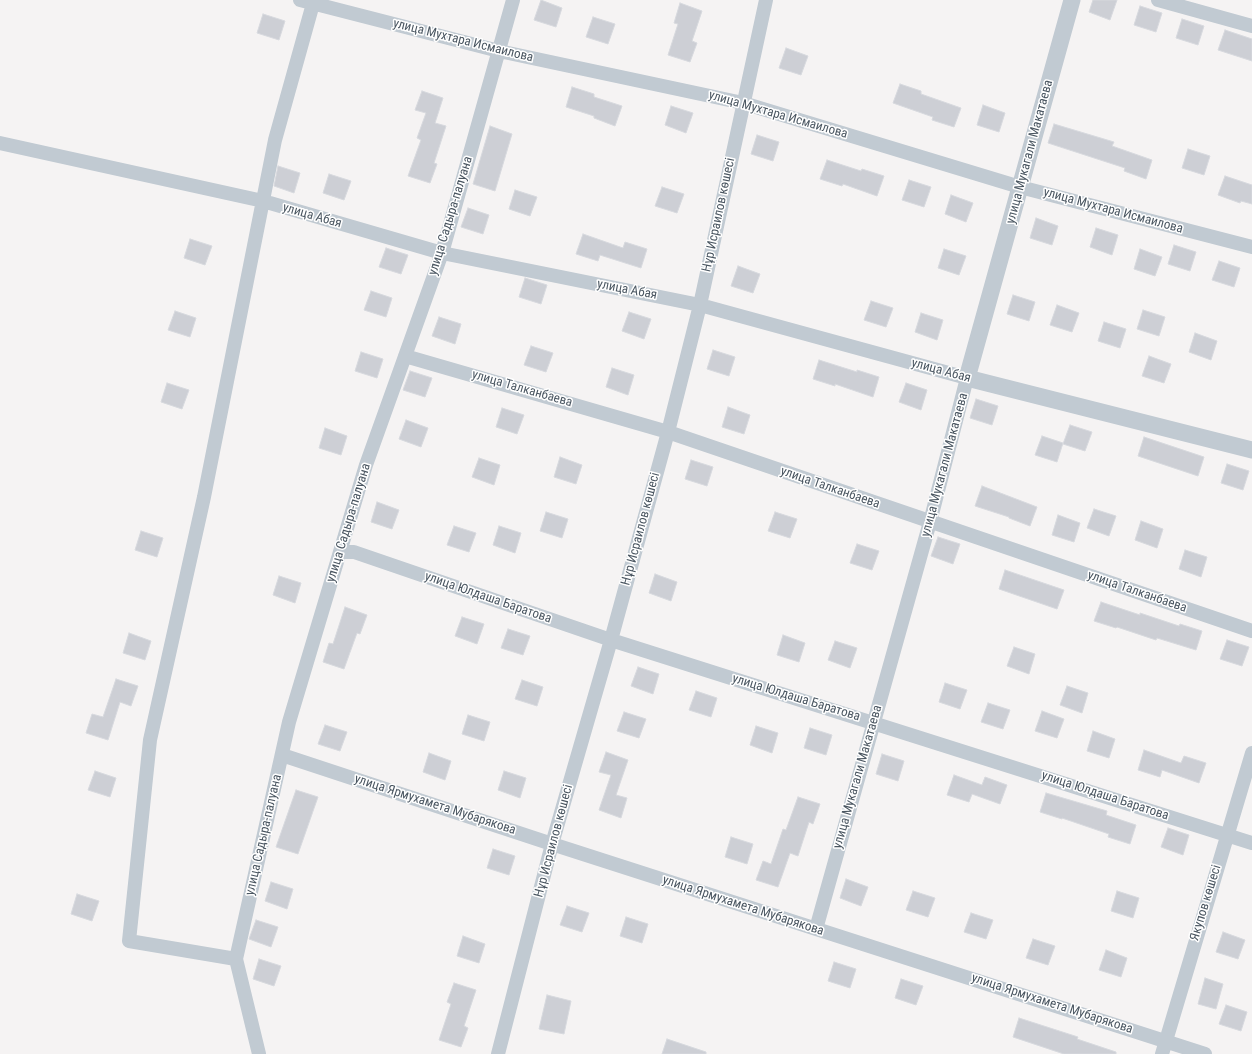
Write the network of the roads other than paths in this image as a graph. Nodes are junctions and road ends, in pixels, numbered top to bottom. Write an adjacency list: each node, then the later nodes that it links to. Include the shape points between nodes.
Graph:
1 (513, 0): 7 (street, улица Садыра-палуана)
2 (766, 0): 8 (street, Нұр Исраилов көшесі)
3 (1072, 0): 10 (street, улица Мукагали Макатаева)
4 (1158, 0): 6 (street)
5 (309, 1): 7 (street, улица Мухтара Исмаилова); 11 (street)
6 (1252, 26)
7 (499, 51): 8 (street, улица Мухтара Исмаилова); 13 (street, улица Садыра-палуана)
8 (743, 103): 10 (street, улица Мухтара Исмаилова); 14 (street, Нұр Исраилов көшесі)
9 (0, 142): 11 (street, улица Абая)
10 (1020, 187): 12 (street, улица Мухтара Исмаилова); 16 (street, улица Мукагали Макатаева)
11 (263, 201): 13 (street, улица Абая); 30 (street, via 204,497 150,740 129,941)
12 (1252, 247)
13 (442, 253): 14 (street, улица Абая); 15 (street, улица Садыра-палуана)
14 (700, 305): 16 (street, улица Абая); 17 (street, Нұр Исраилов көшесі)
15 (405, 356): 17 (street, улица Талканбаева); 20 (street, улица Садыра-палуана, via 366,465)
16 (968, 378): 18 (street, улица Абая); 19 (street, улица Мукагали Макатаева)
17 (668, 432): 19 (street, улица Талканбаева); 22 (street, Нұр Исраилов көшесі)
18 (1252, 450)
19 (930, 522): 21 (street, улица Талканбаева); 23 (street, улица Мукагали Макатаева)
20 (340, 552): 22 (street, улица Юлдаша Баратова, via 354,552); 25 (street, улица Садыра-палуана, via 289,722)
21 (1252, 631)
22 (611, 640): 23 (street, улица Юлдаша Баратова); 28 (street, Нұр Исраилов көшесі)
23 (874, 722): 26 (street, улица Юлдаша Баратова); 29 (street, улица Мукагали Макатаева)
24 (1252, 753): 26 (street, Якупов көшесі)
25 (282, 754): 28 (street, улица Ярмухамета Мубарякова); 30 (street, улица Садыра-палуана)
26 (1227, 835): 27 (street, улица Юлдаша Баратова); 31 (street, Якупов көшесі)
27 (1252, 843)
28 (552, 844): 29 (street, улица Ярмухамета Мубарякова); 33 (street, Нұр Исраилов көшесі)
29 (816, 929): 31 (street, улица Ярмухамета Мубарякова)
30 (236, 959): 32 (street, улица Садыра-палуана)
31 (1164, 1047): 34 (street, улица Ярмухамета Мубарякова)
32 (259, 1054)
33 (498, 1054)
34 (1206, 1054)

